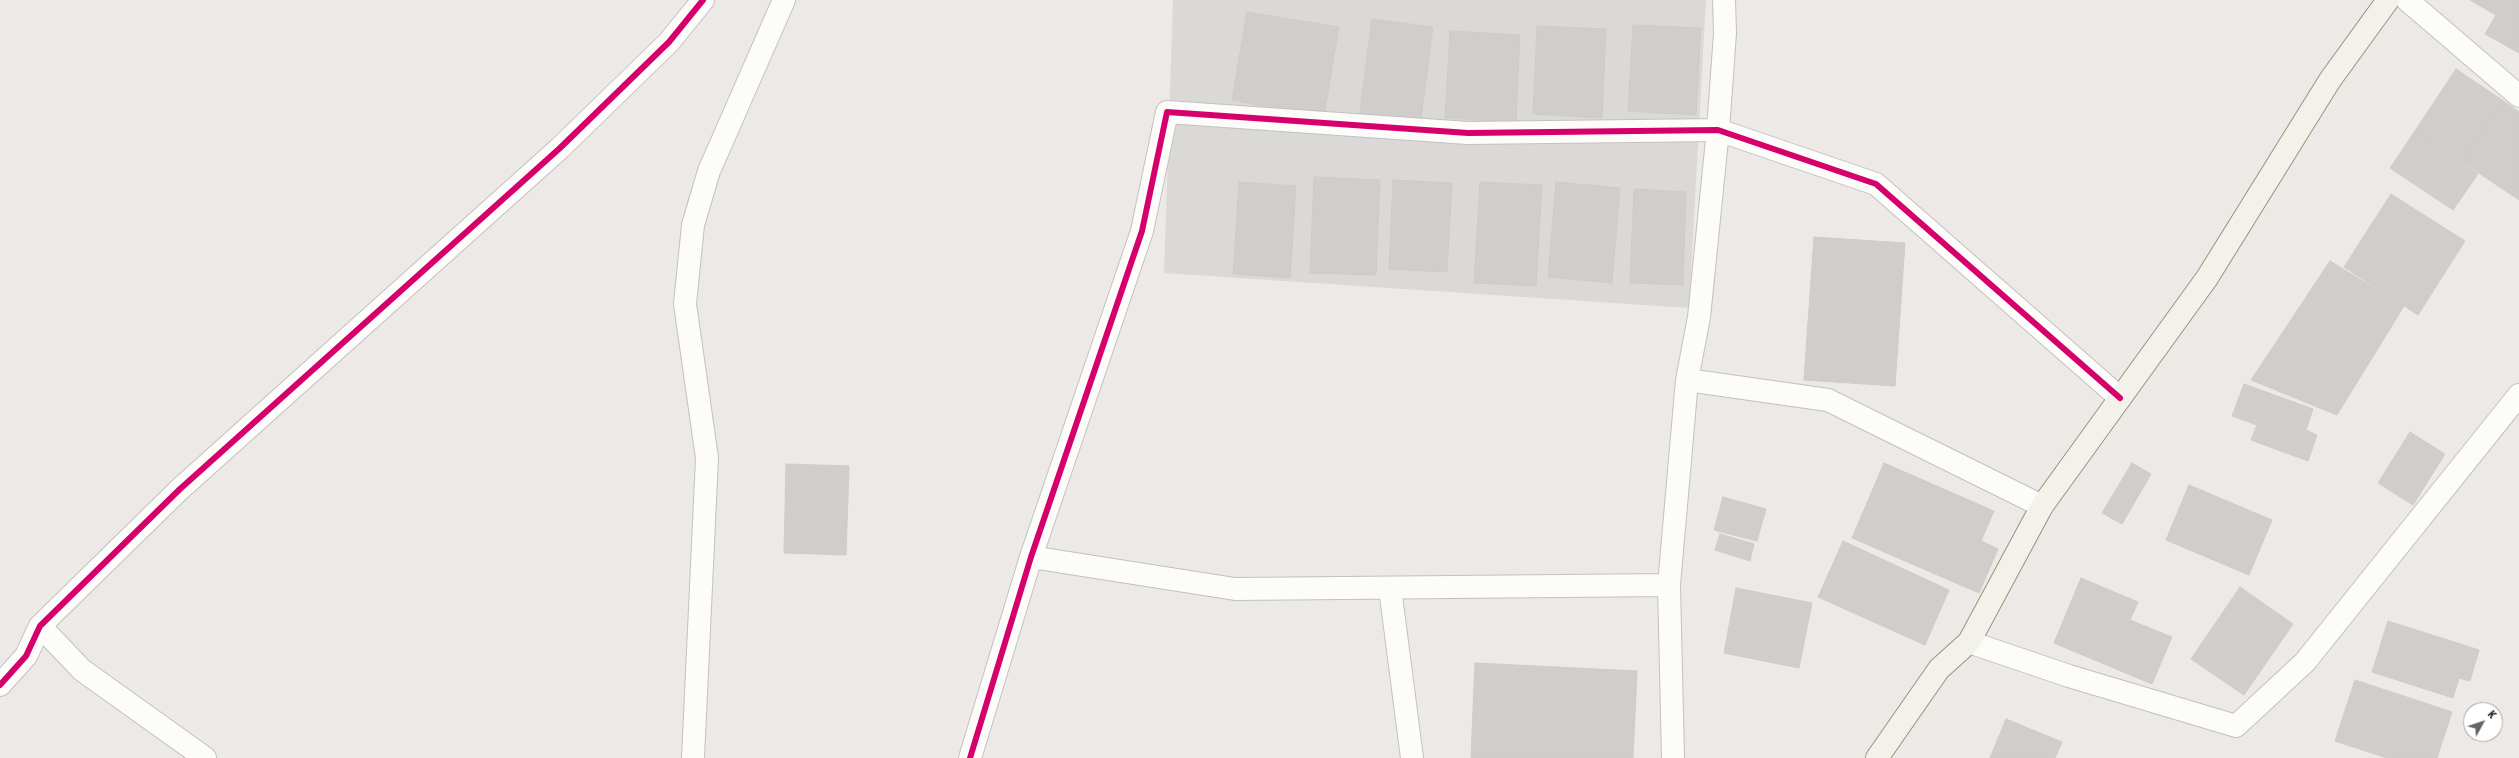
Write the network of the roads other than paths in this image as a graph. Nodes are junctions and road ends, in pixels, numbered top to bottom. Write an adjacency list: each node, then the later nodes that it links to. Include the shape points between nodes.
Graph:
1 (703, 0): 15 (street, via 669,42 560,148 180,489)
2 (784, 0): 19 (street, via 709,171 693,225 685,304 707,458)
3 (1724, 0): 7 (street, via 1725,33)
4 (2388, 0): 10 (street, via 2330,80 2206,278)
5 (2407, 0): 6 (street)
6 (2519, 96)
7 (1718, 130): 8 (street, via 1699,317); 10 (street, via 1876,184); 12 (street, via 1468,133 1167,112 1142,231)
8 (1688, 380): 11 (street, via 1828,400); 13 (street)
9 (2519, 395): 16 (street, via 2306,662 2236,726 2070,676)
10 (2120, 398): 11 (street)
11 (2042, 506): 16 (street)
12 (1031, 557): 14 (street, via 1235,589); 20 (street)
13 (1669, 585): 14 (street); 22 (street)
14 (1390, 588): 21 (street)
15 (40, 626): 17 (street, via 26,656); 18 (street, via 82,670)
16 (1969, 642): 23 (street, via 1939,669)
17 (0, 685)
18 (205, 758)
19 (693, 758)
20 (970, 758)
21 (1412, 758)
22 (1673, 758)
23 (1877, 758)

